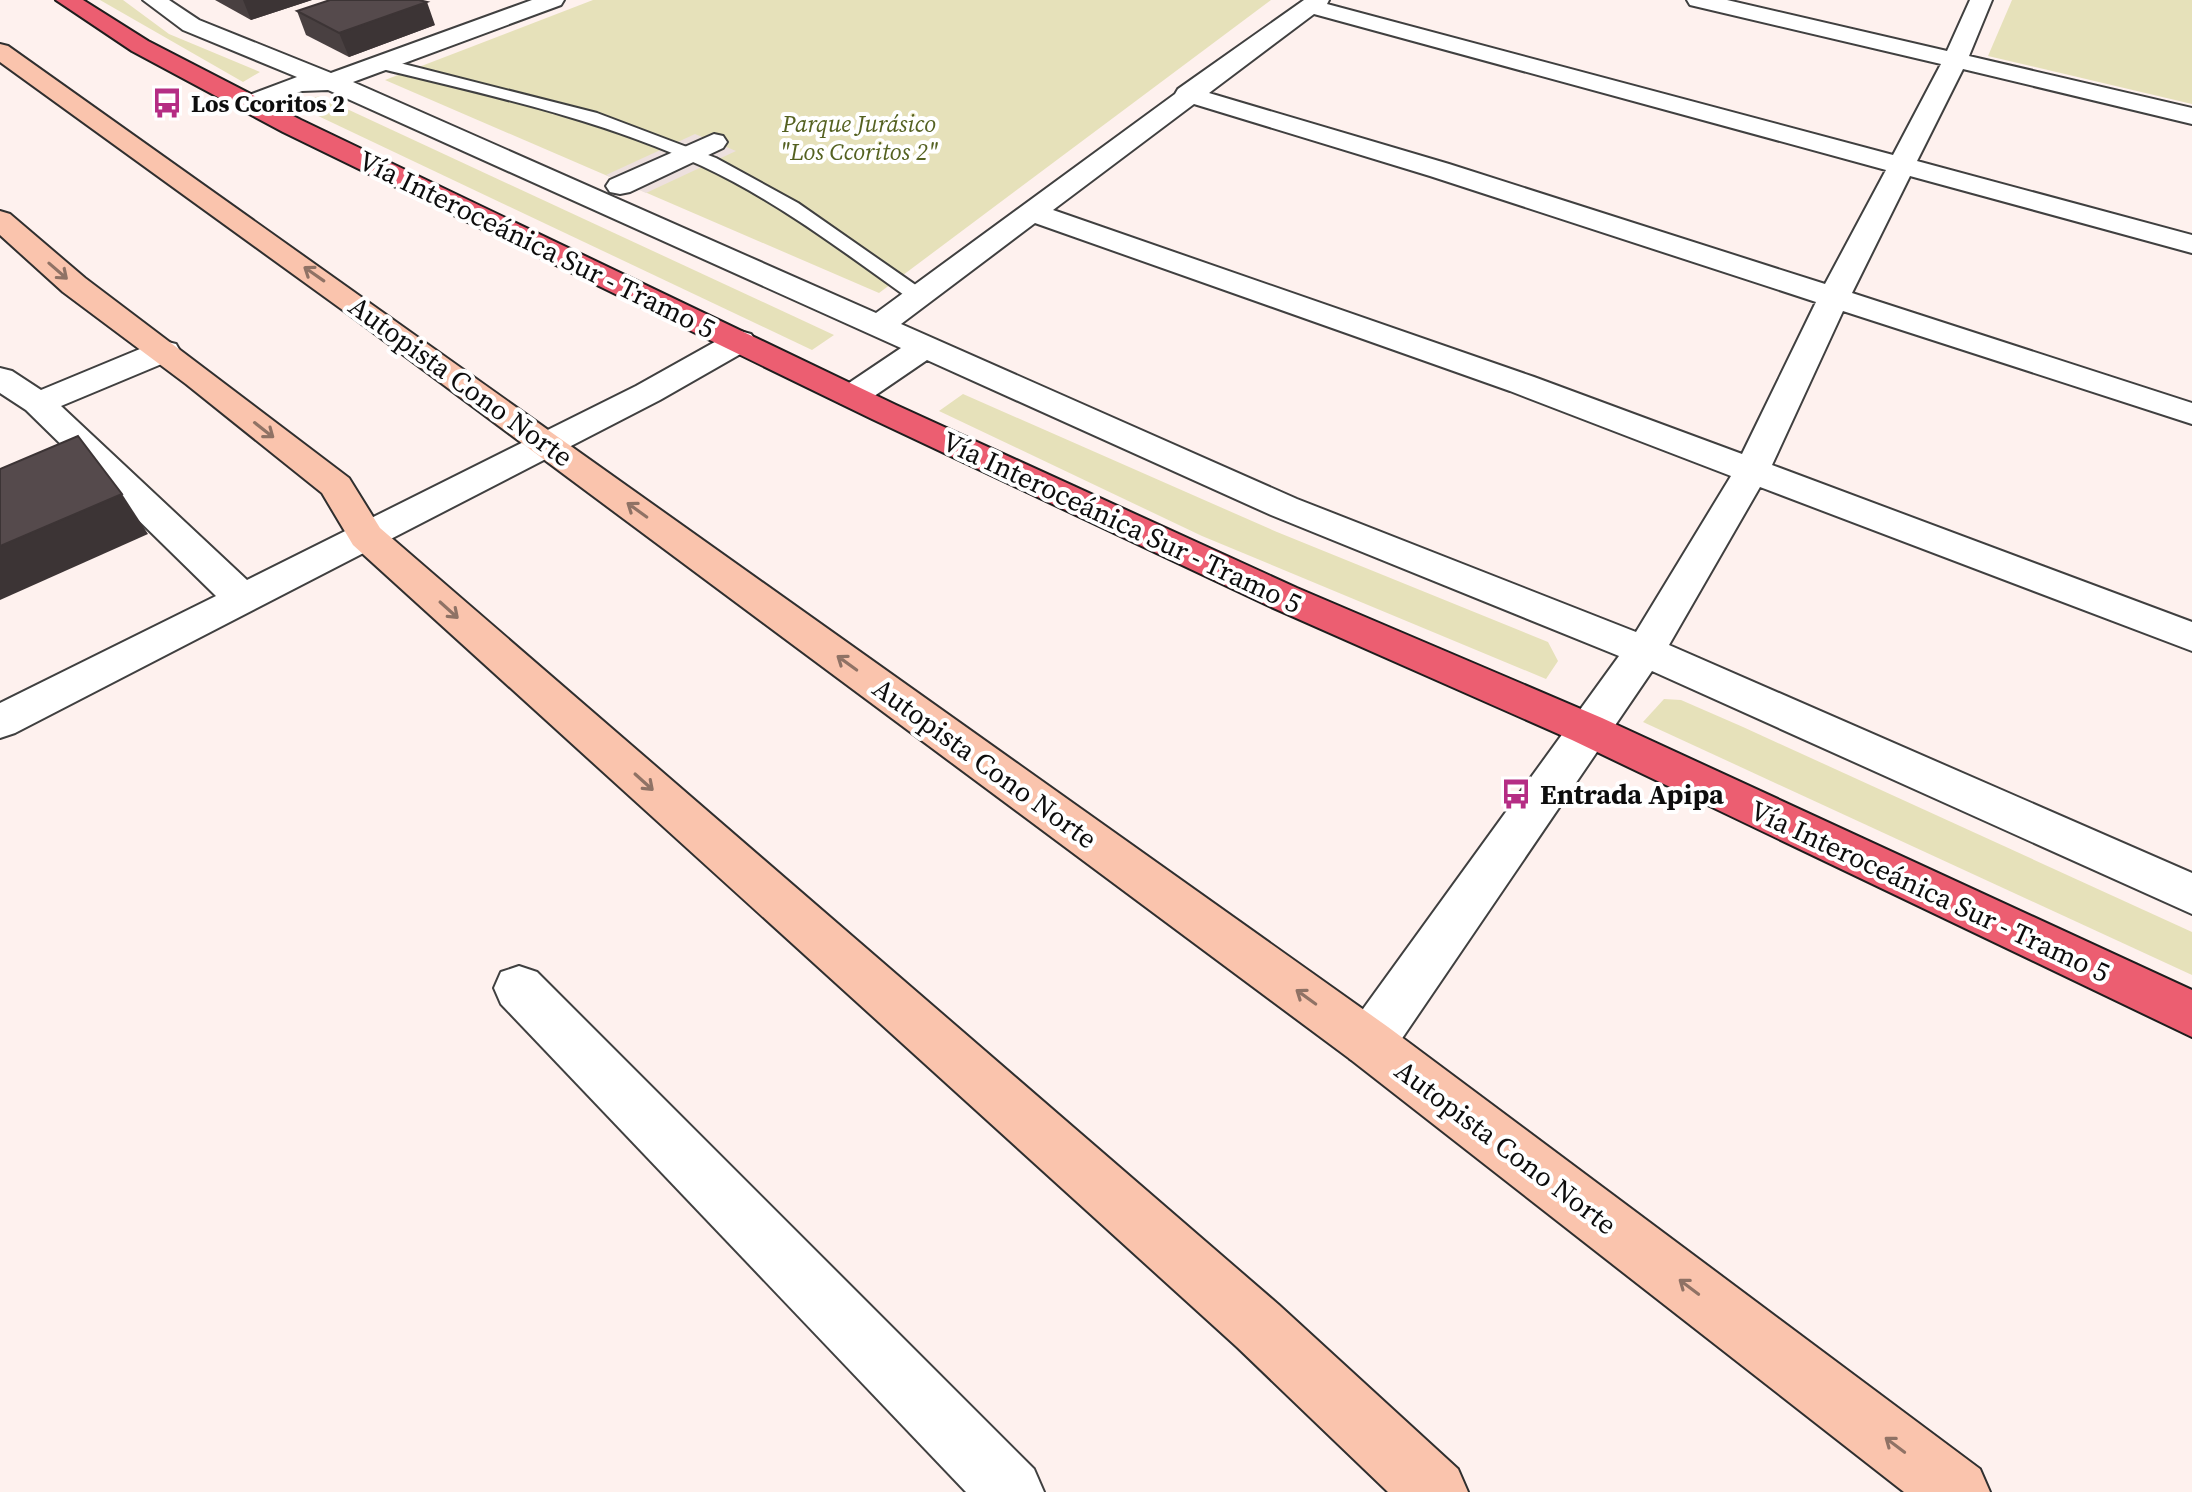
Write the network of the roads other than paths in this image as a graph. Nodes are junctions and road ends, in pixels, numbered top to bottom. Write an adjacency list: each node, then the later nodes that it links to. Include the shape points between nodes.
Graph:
1 (67, 0): 14 (highway, Vía Interoceánica Sur - Tramo 5, via 140,46)
2 (154, 0): 12 (street, via 191,25)
3 (477, 0): 8 (street)
4 (553, 0): 8 (street)
5 (1698, 0): 10 (street)
6 (1981, 0): 10 (street)
7 (1314, 3): 13 (street); 17 (street)
8 (519, 13): 11 (street)
9 (0, 51): 32 (main road, Autopista Cono Norte, one-way to 9)
10 (1955, 61): 15 (street); 17 (street)
11 (384, 64): 12 (street); 16 (lane)
12 (331, 82): 14 (street, via 298,84); 24 (street)
13 (1187, 94): 19 (street); 23 (street, via 1417,161)
14 (250, 103): 25 (highway, Vía Interoceánica Sur - Tramo 5)
15 (2192, 116)
16 (702, 148): 18 (street); 22 (lane)
17 (1901, 167): 21 (street); 23 (street)
18 (620, 186)
19 (1033, 213): 22 (street); 33 (street, via 1522,384)
20 (0, 220): 27 (main road, one-way to 27, via 74,285)
21 (2192, 244)
22 (919, 295): 24 (street)
23 (1833, 299): 31 (street); 33 (street)
24 (877, 327): 26 (street)
25 (740, 341): 29 (highway, Vía Interoceánica Sur - Tramo 5); 32 (street)
26 (923, 348): 29 (street); 37 (street, via 1284,507)
27 (164, 351): 30 (street); 34 (main road, one-way to 34, via 336,486)
28 (0, 378): 30 (street)
29 (852, 396): 39 (highway, Vía Interoceánica Sur - Tramo 5, via 1283,597)
30 (38, 403): 35 (street)
31 (2192, 414)
32 (547, 444): 34 (street); 43 (main road, Autopista Cono Norte, one-way to 32)
33 (1751, 472): 36 (street); 37 (street)
34 (366, 536): 35 (street); 45 (main road, one-way to 45, via 1246,1315)
35 (243, 599): 38 (street)
36 (2192, 637)
37 (1645, 651): 39 (street); 40 (street)
38 (0, 722)
39 (1587, 729): 42 (highway, Vía Interoceánica Sur - Tramo 5); 43 (street)
40 (2192, 894)
41 (519, 988): 44 (street)
42 (2192, 1014)
43 (1369, 1043): 46 (main road, Autopista Cono Norte, one-way to 43)
44 (999, 1488)
45 (1435, 1492)
46 (1957, 1492)

